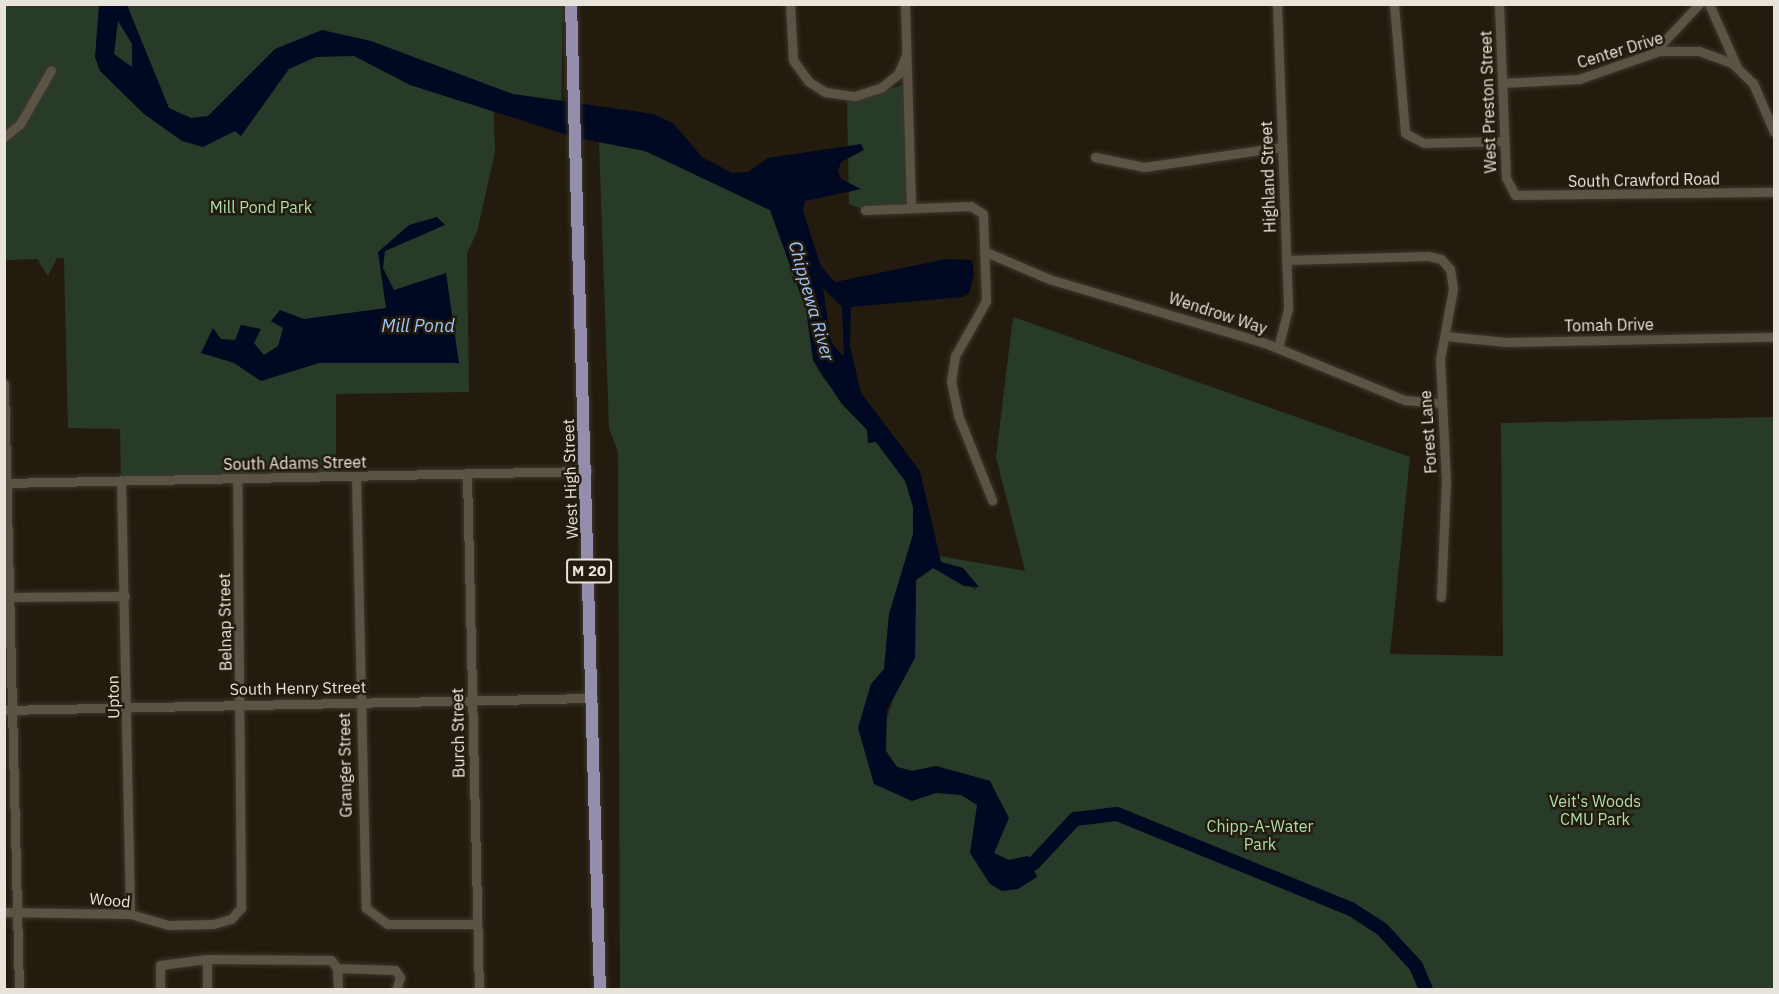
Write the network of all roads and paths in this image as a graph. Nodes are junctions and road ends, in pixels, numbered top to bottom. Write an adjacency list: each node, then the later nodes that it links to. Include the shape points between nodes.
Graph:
1 (571, 4): 30 (main road, West High Street / M 20)
2 (790, 4): 10 (street, via 793,60 808,81 825,92 855,96 882,87 898,74)
3 (905, 4): 10 (street)
4 (1277, 4): 17 (street, Highland Street)
5 (1395, 4): 16 (street, via 1405,133 1424,144)
6 (1499, 4): 13 (street, West Preston Street)
7 (1699, 4): 9 (street)
8 (1709, 4): 11 (street)
9 (1652, 53): 11 (street, Center Drive, via 1700,51); 13 (street, Center Drive, via 1589,78)
10 (906, 55): 21 (street)
11 (1737, 67): 14 (street, Center Drive, via 1763,96)
12 (51, 70): 15 (street, via 20,124)
13 (1502, 83): 16 (street, West Preston Street)
14 (1774, 132)
15 (4, 137)
16 (1504, 141): 20 (street, West Preston Street, via 1506,182)
17 (1281, 147): 18 (street, via 1144,167); 24 (street, Highland Street)
18 (1095, 157)
19 (1774, 192): 20 (street, South Crawford Road)
20 (1515, 195)
21 (911, 207): 22 (street); 23 (street, via 978,208 984,218)
22 (865, 210)
23 (986, 252): 27 (street, Wendrow Way, via 1049,279); 36 (street, via 984,307 957,352 951,381 958,415)
24 (1286, 260): 25 (street, Forest Lane, via 1432,256 1449,267 1453,285); 27 (street, Highland Street, via 1287,314)
25 (1445, 336): 26 (street, Tomah Drive, via 1495,342); 29 (street, Forest Lane)
26 (1774, 337)
27 (1278, 348): 29 (street, Wendrow Way, via 1405,400)
28 (4, 384): 35 (street)
29 (1440, 403): 39 (street, Forest Lane, via 1446,481)
30 (587, 471): 31 (street, South Adams Street); 41 (main road, West High Street / M 20)
31 (467, 475): 32 (street, South Adams Street); 40 (street, Burch Street)
32 (356, 477): 33 (street, South Adams Street); 42 (street, Granger Street)
33 (237, 479): 34 (street, South Adams Street); 43 (street, Belnap Street)
34 (121, 480): 35 (street, South Adams Street); 37 (street, Upton)
35 (6, 483): 38 (street)
36 (993, 500)
37 (125, 596): 38 (street); 44 (street, Upton)
38 (10, 597): 45 (street)
39 (1442, 597)
40 (472, 698): 41 (street, South Henry Street); 42 (street, South Henry Street); 50 (street, Burch Street)
41 (592, 698): 59 (main road, West High Street / M 20)
42 (359, 702): 43 (street, South Henry Street); 50 (street, Granger Street, via 366,908 387,924)
43 (242, 704): 44 (street, South Henry Street); 46 (street, Belnap Street)
44 (128, 708): 45 (street, South Henry Street); 49 (street, Upton)
45 (9, 710): 48 (street)
46 (241, 909): 49 (street, Wood, via 231,919 213,924 149,924)
47 (4, 912): 48 (street, Wood)
48 (17, 912): 49 (street, Wood); 53 (street)
49 (130, 914)
50 (477, 924): 58 (street, Burch Street)
51 (207, 958): 52 (street, via 331,960); 54 (street, via 160,965); 55 (street)
52 (337, 968): 56 (street); 57 (street, via 395,970 400,977)
53 (19, 990)
54 (160, 990)
55 (207, 990)
56 (338, 990)
57 (396, 990)
58 (479, 990)
59 (600, 990)

